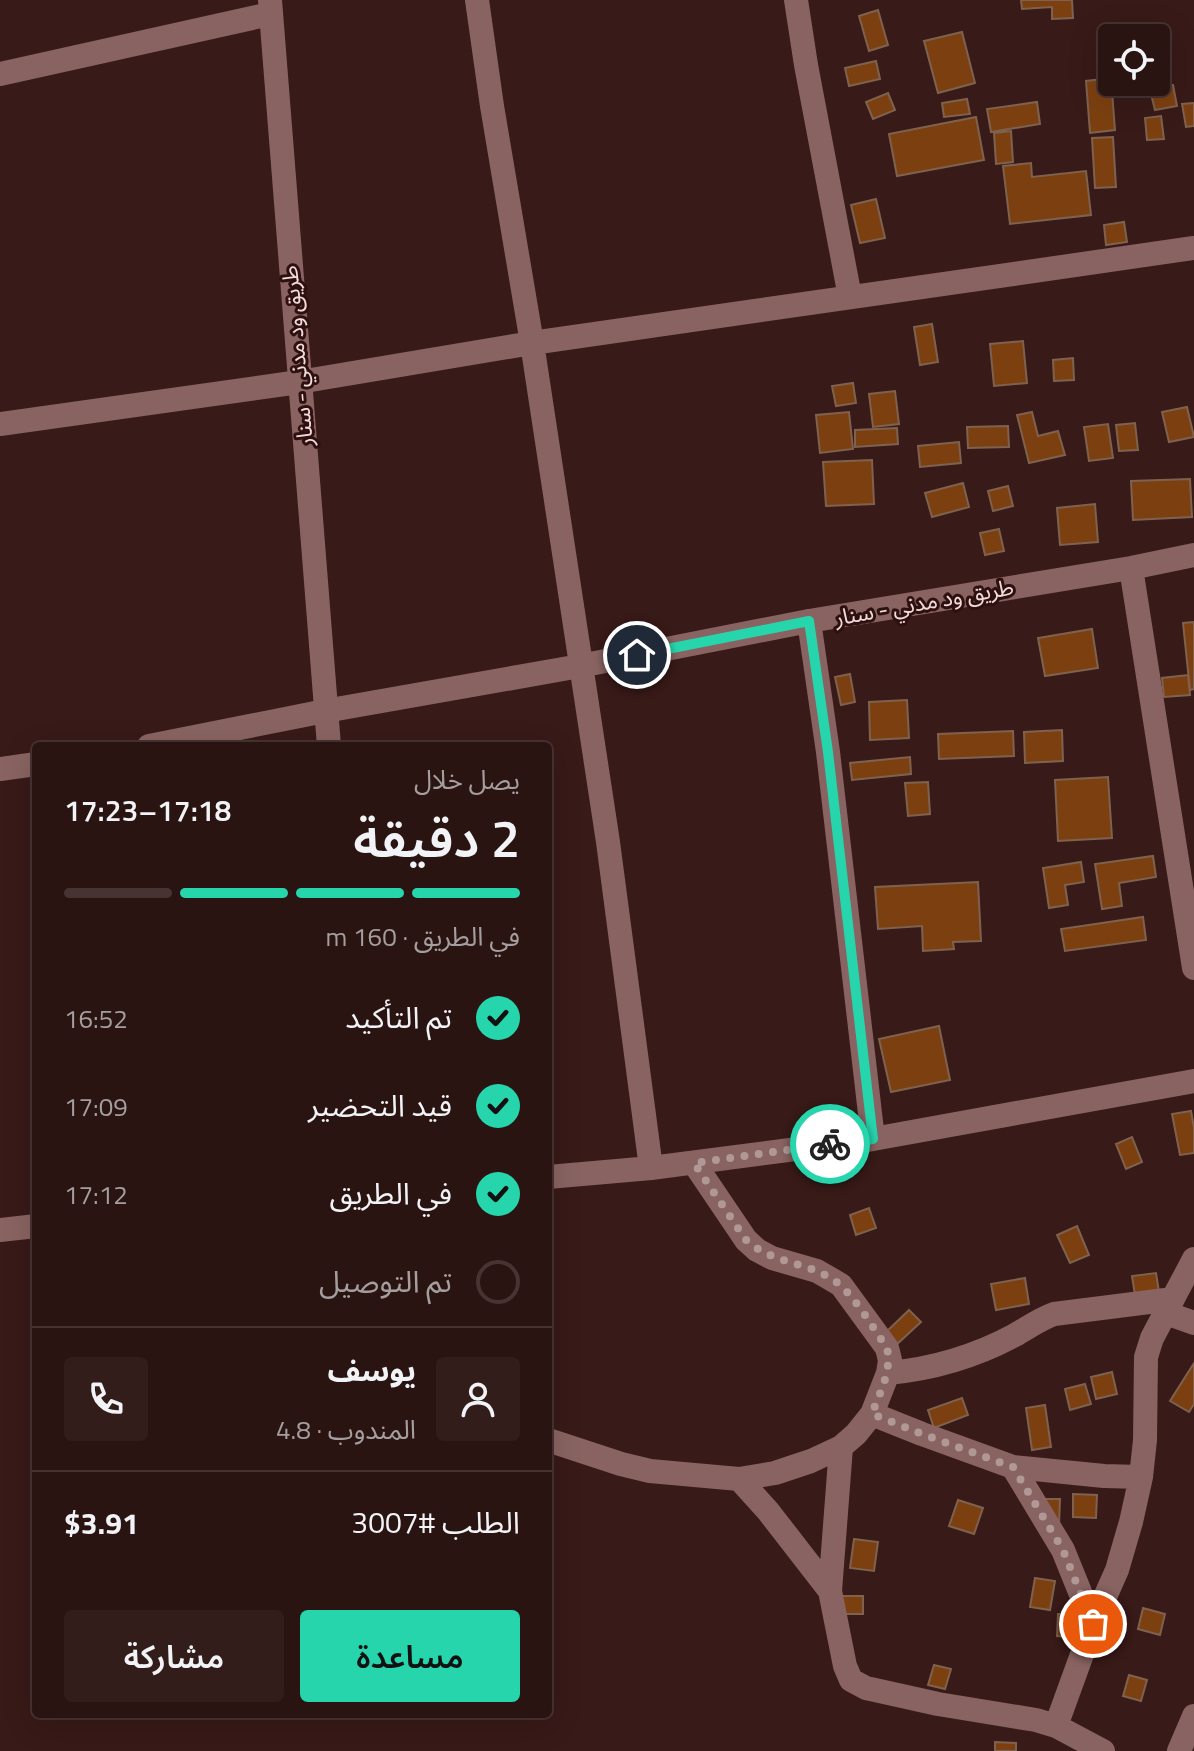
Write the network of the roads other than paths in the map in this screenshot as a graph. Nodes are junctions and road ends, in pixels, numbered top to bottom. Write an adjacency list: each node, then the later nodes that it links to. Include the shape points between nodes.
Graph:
1 (477, 0): 7 (street)
2 (796, 0): 6 (street)
3 (270, 7): 4 (street); 8 (street, طريق ود مدني - سنار)
4 (0, 74)
5 (1194, 248): 6 (street)
6 (850, 297): 7 (street)
7 (532, 343): 8 (street); 13 (street)
8 (299, 382): 9 (street); 14 (street, طريق ود مدني - سنار)
9 (0, 424)
10 (1194, 555): 11 (street, طريق ود مدني - سنار)
11 (1131, 568): 12 (street, طريق ود مدني - سنار); 19 (street)
12 (809, 621): 13 (street, طريق ود مدني - سنار); 21 (street)
13 (580, 666): 14 (street, طريق ود مدني - سنار); 23 (street)
14 (325, 711): 15 (street, طريق ود مدني - سنار); 16 (street, طريق ود مدني - سنار)
15 (169, 742)
16 (329, 742)
17 (32, 765): 18 (street)
18 (0, 769)
19 (1194, 968)
20 (1194, 1081): 21 (street)
21 (873, 1139): 22 (street)
22 (694, 1163): 23 (street); 30 (street, via 757,1250 841,1285 887,1348)
23 (651, 1168): 24 (street)
24 (552, 1177)
25 (32, 1226): 26 (street)
26 (0, 1230)
27 (1194, 1259): 28 (street)
28 (1170, 1306): 29 (street); 30 (street, via 1054,1314 956,1360); 35 (street, via 1146,1357)
29 (1194, 1323)
30 (888, 1373): 31 (street)
31 (872, 1414): 33 (street); 34 (street)
32 (552, 1441): 36 (street, via 650,1471)
33 (841, 1447): 36 (street, via 775,1473); 37 (street)
34 (1013, 1467): 35 (street); 38 (street, via 1063,1550)
35 (1141, 1477): 38 (street, via 1117,1570)
36 (739, 1479): 37 (street)
37 (830, 1591): 40 (street, via 851,1680 923,1701)
38 (1093, 1624): 40 (street)
39 (1194, 1716): 42 (street)
40 (1056, 1726): 41 (street)
41 (1103, 1751)
42 (1179, 1751)

